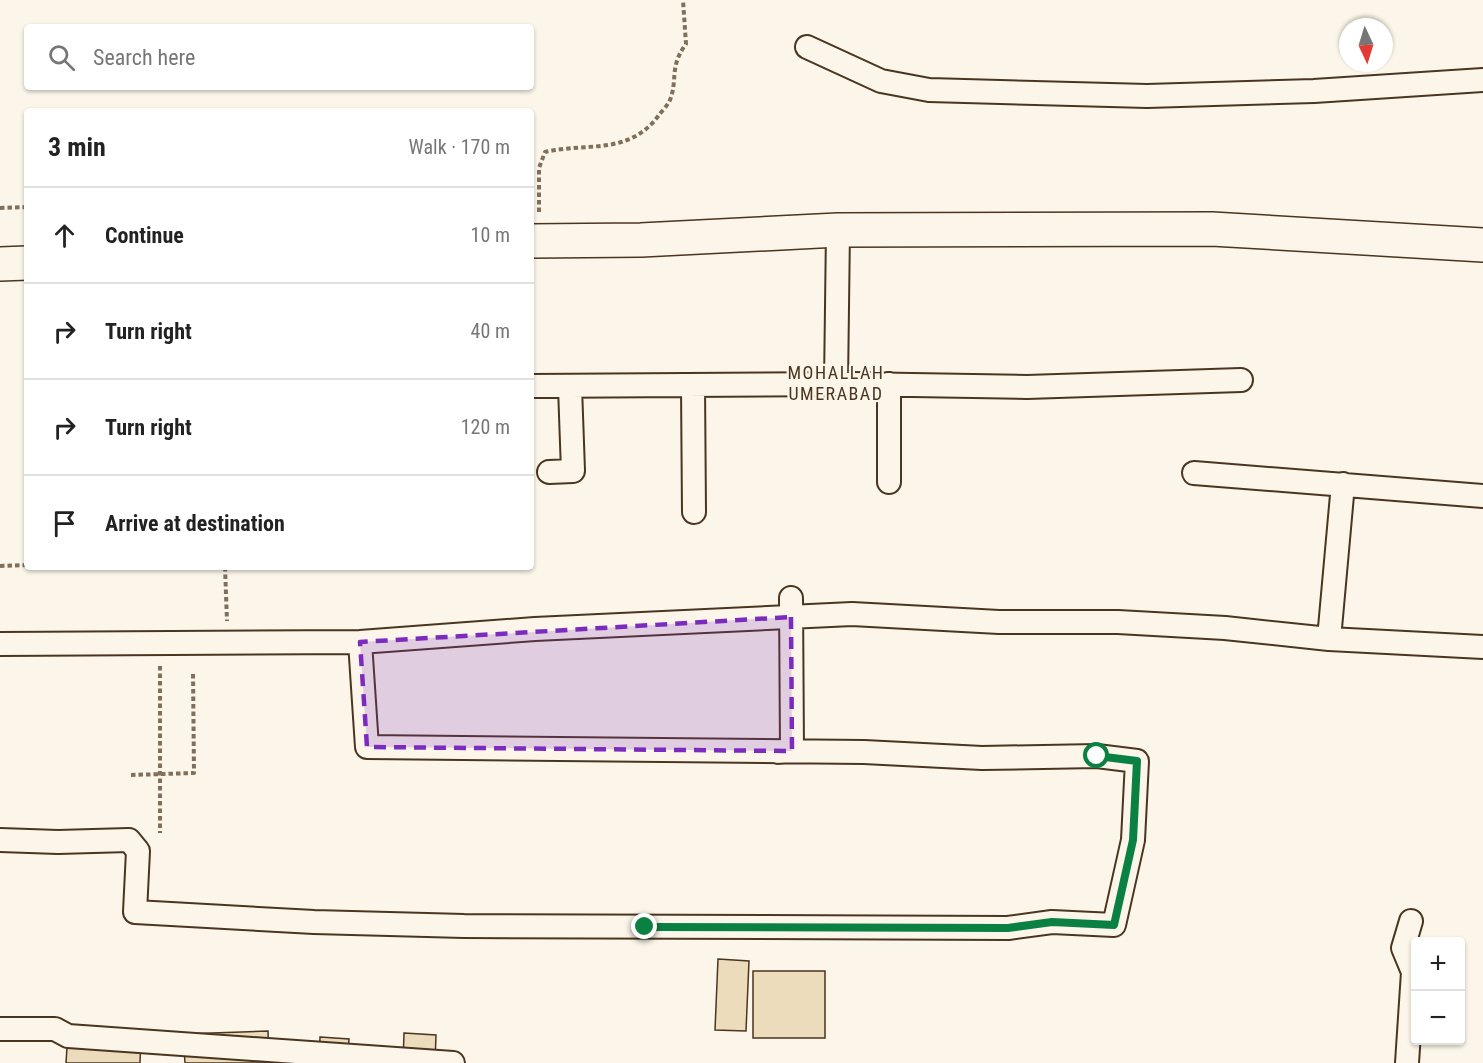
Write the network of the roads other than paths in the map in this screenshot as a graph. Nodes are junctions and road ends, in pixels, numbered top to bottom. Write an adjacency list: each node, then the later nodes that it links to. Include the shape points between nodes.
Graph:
1 (807, 47): 2 (street, via 881,81 929,90 1147,96)
2 (1483, 80)
3 (838, 230): 4 (street); 5 (street, via 1212,229); 9 (street)
4 (535, 241)
5 (1483, 245)
6 (24, 263): 7 (street)
7 (0, 264)
8 (1241, 380): 10 (street, via 1027,387)
9 (836, 384): 10 (street); 12 (street)
10 (889, 384): 16 (street)
11 (534, 386): 13 (street)
12 (693, 386): 13 (street); 19 (street)
13 (570, 387): 14 (street, via 573,471)
14 (549, 472)
15 (1194, 473): 17 (street)
16 (889, 482)
17 (1343, 484): 18 (street); 21 (street)
18 (1483, 496)
19 (694, 512)
20 (791, 607): 21 (street, via 999,622 1226,628); 22 (street); 25 (street, via 792,751)
21 (1329, 639): 24 (street)
22 (360, 642): 23 (street); 25 (street, via 366,747)
23 (0, 644)
24 (1483, 647)
25 (776, 752): 26 (street, via 982,758 1097,756 1137,761 1133,840 1114,925 1052,922 1008,928 464,926 135,912 138,851 129,840)
26 (0, 840)
27 (1411, 921): 30 (street, via 1403,948 1413,972)
28 (0, 1029): 29 (street, via 55,1029 68,1036)
29 (453, 1063)
30 (1407, 1063)

